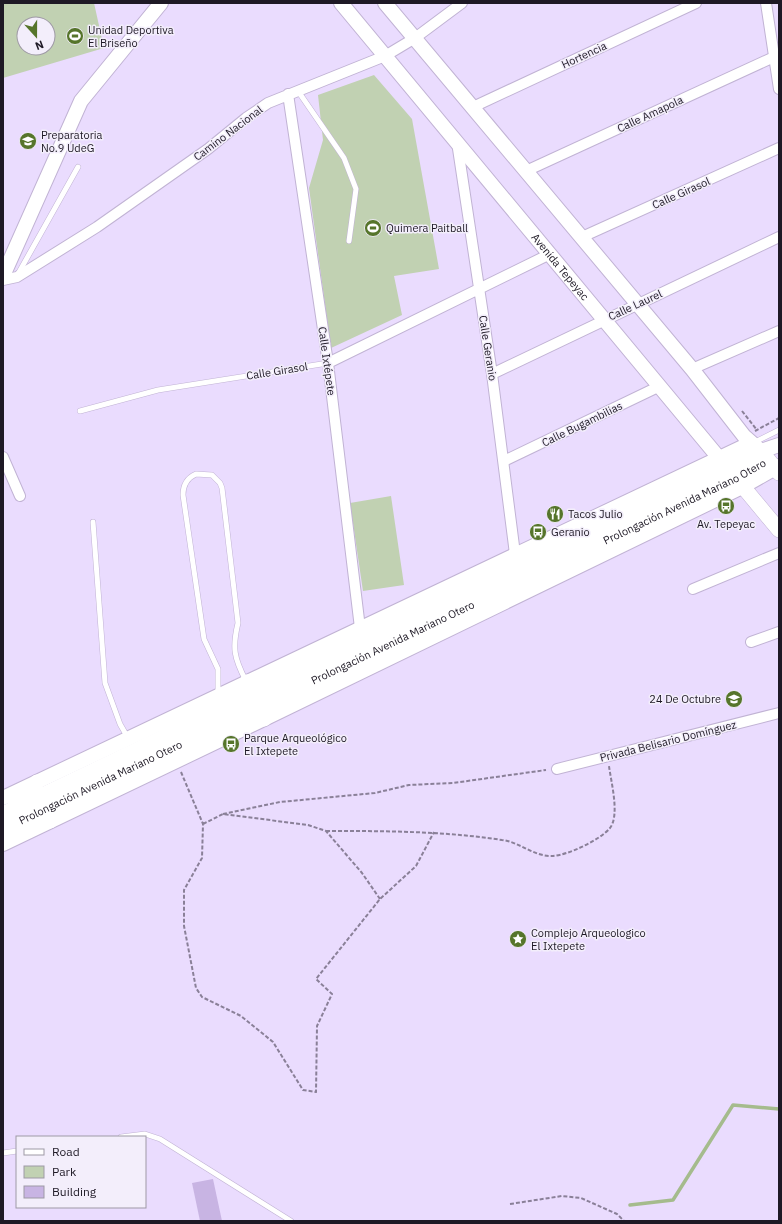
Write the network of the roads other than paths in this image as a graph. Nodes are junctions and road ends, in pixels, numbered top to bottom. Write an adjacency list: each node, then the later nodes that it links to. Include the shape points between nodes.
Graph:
1 (161, 3): 21 (street, via 82,101)
2 (341, 3): 8 (street, Avenida Tepeyac)
3 (385, 3): 7 (street)
4 (462, 3): 7 (street, Camino Nacional)
5 (696, 3): 12 (street, Hortencia)
6 (766, 3): 9 (street)
7 (415, 38): 8 (street, Camino Nacional); 12 (street)
8 (385, 56): 11 (street, Camino Nacional); 13 (street, Avenida Tepeyac)
9 (774, 57): 10 (street); 16 (street, Calle Amapola)
10 (779, 89)
11 (293, 92): 19 (lane, via 344,158 356,189); 21 (street, Camino Nacional, via 268,102 208,149 96,227); 27 (street, Calle Ixtépete)
12 (473, 107): 16 (street)
13 (457, 142): 20 (street, Avenida Tepeyac); 23 (street, Calle Geranio)
14 (779, 148): 17 (street, Calle Girasol)
15 (78, 167): 21 (lane)
16 (526, 171): 17 (street)
17 (582, 237): 24 (street)
18 (779, 237): 24 (street, Calle Laurel)
19 (349, 241)
20 (550, 254): 23 (street, Calle Girasol); 25 (street, Avenida Tepeyac)
21 (10, 276): 22 (street, Camino Nacional)
22 (3, 280)
23 (479, 289): 27 (street, Calle Girasol); 29 (street, Calle Geranio)
24 (638, 304): 25 (street, Calle Laurel); 28 (street)
25 (604, 320): 29 (street, Calle Laurel); 30 (street, Avenida Tepeyac)
26 (779, 331): 28 (street)
27 (328, 363): 31 (lane, Calle Girasol, via 158,390); 45 (street, Calle Ixtépete)
28 (692, 369): 36 (street)
29 (492, 374): 37 (street, Calle Geranio)
30 (660, 386): 37 (street, Calle Bugambilias); 38 (street, Avenida Tepeyac)
31 (80, 411)
32 (779, 430): 36 (lane)
33 (779, 446): 36 (street, Prolongación Avenida Mariano Otero)
34 (779, 450): 36 (street, Prolongación Avenida Mariano Otero)
35 (3, 457): 39 (street)
36 (769, 460): 38 (main road, Prolongación Avenida Mariano Otero); 38 (street, Prolongación Avenida Mariano Otero)
37 (504, 461): 43 (street, Calle Geranio)
38 (731, 473): 41 (main road, Avenida Tepeyac); 43 (street, Prolongación Avenida Mariano Otero); 49 (main road, Prolongación Avenida Mariano Otero); 52 (street, Prolongación Avenida Mariano Otero)
39 (20, 496)
40 (93, 522): 53 (lane, via 105,683)
41 (779, 530)
42 (779, 553): 44 (street)
43 (515, 554): 45 (street, Prolongación Avenida Mariano Otero)
44 (692, 589)
45 (360, 628): 48 (street, Prolongación Avenida Mariano Otero)
46 (779, 632): 47 (street)
47 (751, 642)
48 (247, 682): 49 (main road); 50 (street, Prolongación Avenida Mariano Otero); 50 (lane, via 234,652 238,623 222,488 212,475 196,474 187,480 183,495 204,639 218,669)
49 (289, 685): 52 (main road); 56 (main road, Prolongación Avenida Mariano Otero)
50 (217, 696): 53 (street, Prolongación Avenida Mariano Otero)
51 (779, 713): 54 (street, Privada Belisario Domínguez)
52 (264, 719): 57 (street, Prolongación Avenida Mariano Otero)
53 (128, 738): 55 (street, Prolongación Avenida Mariano Otero)
54 (557, 769)
55 (37, 782): 56 (main road)
56 (6, 815): 57 (main road)
57 (50, 821): 58 (street, Prolongación Avenida Mariano Otero)
58 (3, 844)
59 (129, 1136): 62 (lane, via 145,1134 160,1139)
60 (16, 1151): 61 (lane)
61 (3, 1153)
62 (290, 1221)

